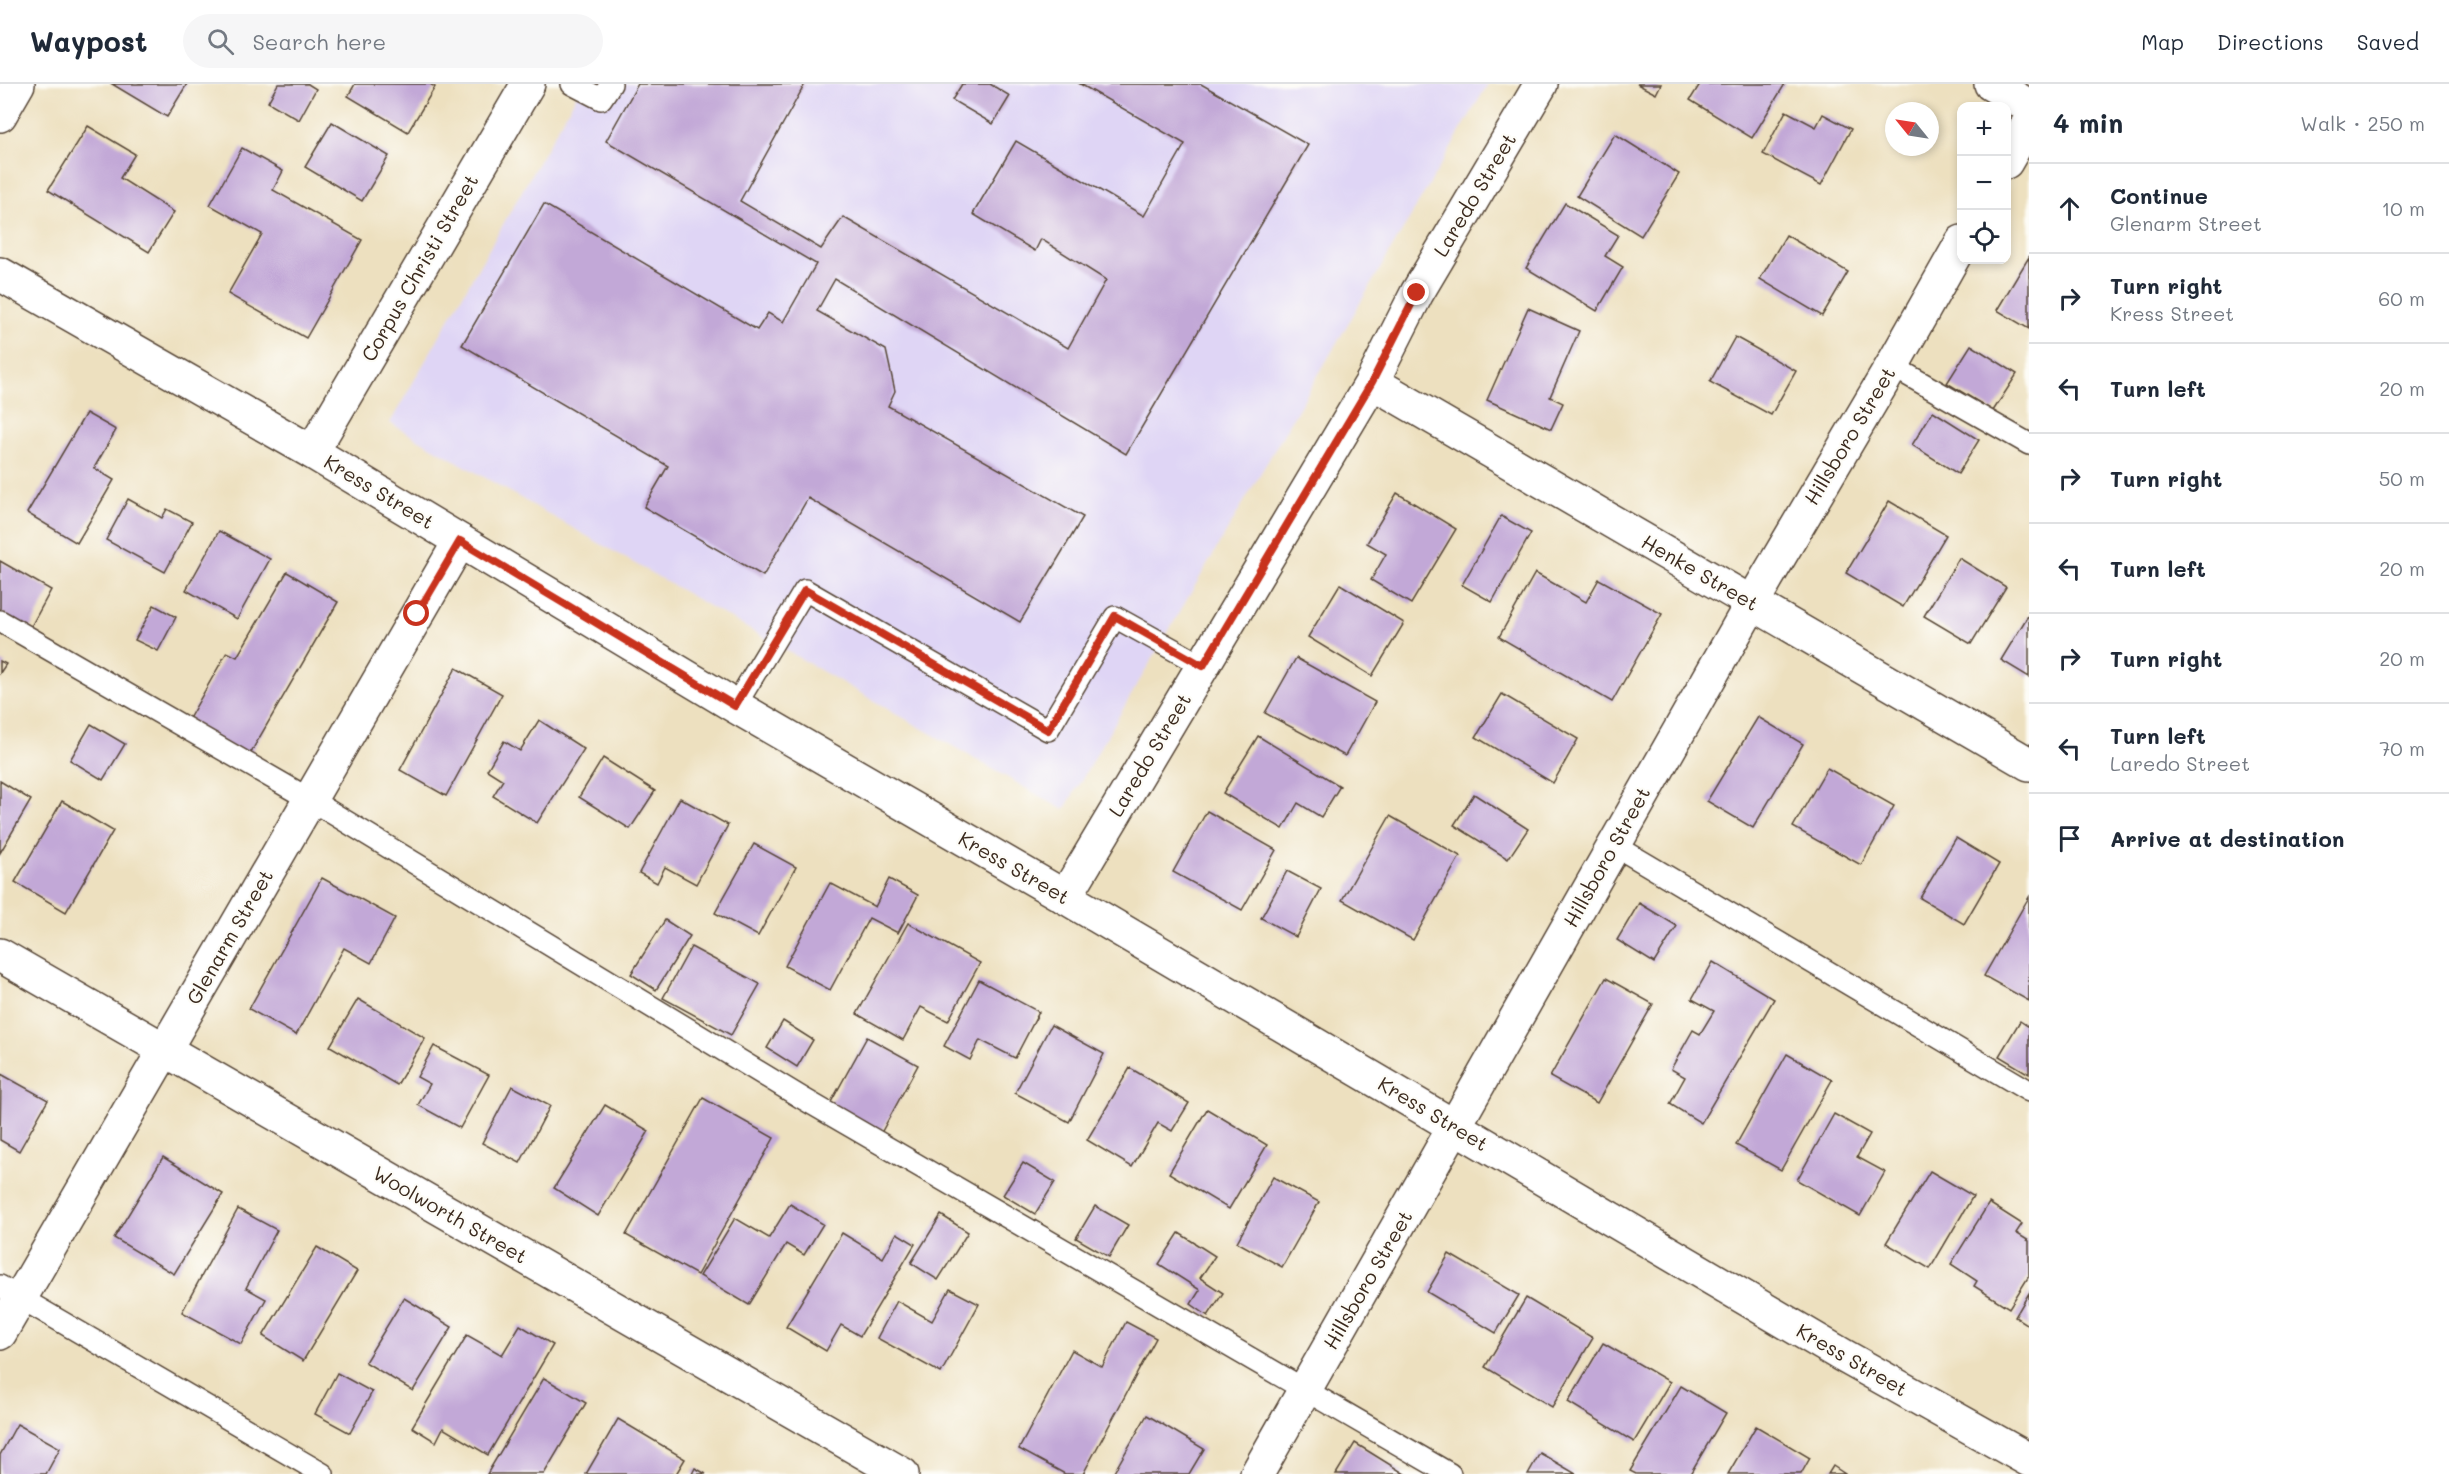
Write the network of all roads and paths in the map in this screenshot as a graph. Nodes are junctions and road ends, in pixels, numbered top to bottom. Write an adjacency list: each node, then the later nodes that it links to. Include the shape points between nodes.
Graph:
1 (18, 84): 8 (street)
2 (528, 84): 16 (street, Corpus Christi Street)
3 (572, 84): 4 (lane, via 601,99)
4 (611, 84)
5 (1541, 84): 14 (street, Laredo Street, via 1417,293)
6 (1991, 84): 7 (street)
7 (2029, 106)
8 (0, 115)
9 (2029, 122): 10 (street)
10 (2010, 156)
11 (1957, 251): 13 (street, Hillsboro Street)
12 (0, 274): 16 (street, Kress Street)
13 (1892, 366): 15 (lane); 18 (street, Hillsboro Street)
14 (1372, 382): 18 (street, Henke Street); 20 (street, Laredo Street)
15 (2029, 444)
16 (312, 452): 17 (street, Kress Street)
17 (460, 541): 21 (street, Kress Street); 23 (street, Glenarm Street)
18 (1752, 603): 22 (street, Henke Street); 24 (street, Hillsboro Street)
19 (0, 621): 23 (lane)
20 (1203, 666): 21 (lane, via 1115,616 1048,730 805,590); 25 (street, Laredo Street)
21 (735, 706): 25 (street, Kress Street)
22 (2029, 764)
23 (309, 800): 27 (street, Glenarm Street); 32 (lane, via 802,1098)
24 (1614, 845): 28 (lane); 29 (street, Hillsboro Street)
25 (1065, 897): 29 (street, Kress Street)
26 (0, 955): 27 (street, Woolworth Street)
27 (165, 1051): 30 (street, Glenarm Street); 35 (street, Woolworth Street)
28 (2029, 1091)
29 (1455, 1128): 32 (street, Hillsboro Street); 33 (street, Kress Street)
30 (10, 1292): 31 (street, Glenarm Street); 34 (lane)
31 (0, 1333)
32 (1305, 1391): 36 (street, Hillsboro Street); 37 (lane)
33 (2029, 1460)
34 (323, 1474)
35 (902, 1474)
36 (1257, 1474)
37 (1450, 1474)

